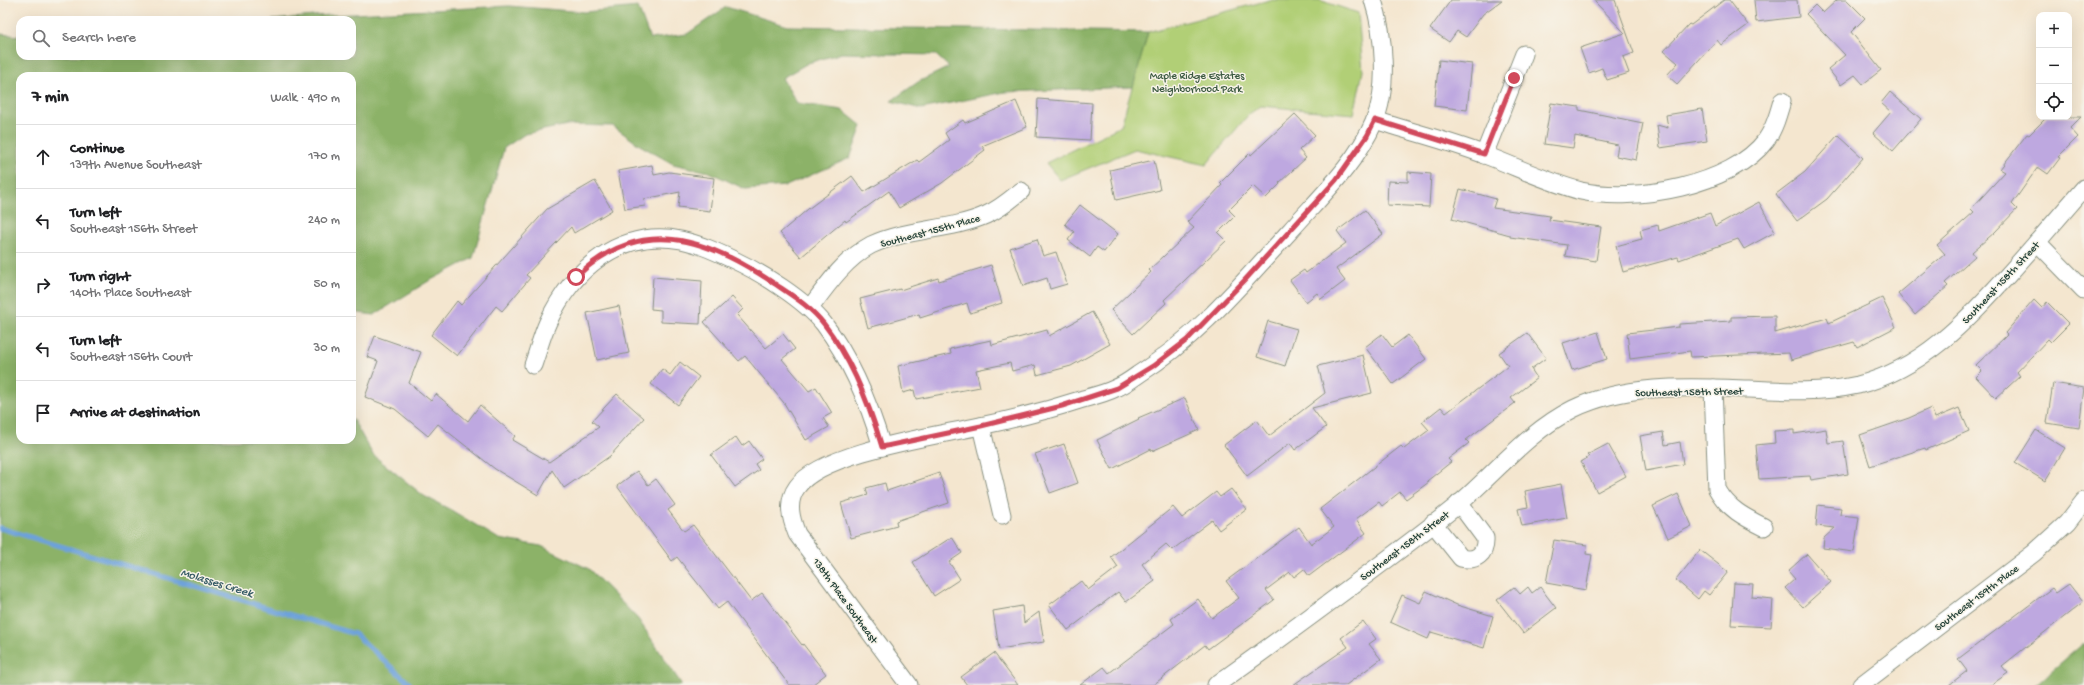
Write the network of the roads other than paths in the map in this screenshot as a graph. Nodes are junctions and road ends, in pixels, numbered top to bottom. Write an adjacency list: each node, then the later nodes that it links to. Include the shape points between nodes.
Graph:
1 (1373, 0): 4 (street, via 1383,51 1382,83)
2 (1524, 54): 5 (street)
3 (1782, 102): 5 (street, via 1771,132 1746,159 1711,177 1655,193 1605,194 1581,191 1531,175)
4 (1375, 120): 5 (street); 13 (street, via 1367,136 1336,180 1187,340 1153,366 1117,388 1062,406)
5 (1484, 154)
6 (2084, 188): 8 (street, Southeast 158th Street)
7 (1021, 191): 10 (street, Southeast 155th Place, via 1002,207 986,215 890,238 870,246 838,272)
8 (2037, 242): 9 (street); 12 (street, Southeast 158th Street, via 1970,316 1928,353 1897,371 1860,384 1816,392)
9 (2084, 290)
10 (810, 308): 11 (street, via 749,267 706,247 679,239 633,241 610,250 591,262 576,277 559,300 548,322); 14 (street, via 839,345 855,375 870,407)
11 (533, 365)
12 (1713, 388): 16 (street, Southeast 158th Street, via 1642,390 1595,400 1573,409 1519,448); 19 (street, via 1717,490 1733,510)
13 (981, 426): 14 (street); 17 (street)
14 (882, 447): 20 (street, 138th Place Southeast, via 851,456 811,474 797,487 792,496 790,511 797,534)
15 (2084, 501): 22 (street, Southeast 159th Place, via 2067,523 2034,553)
16 (1459, 503): 18 (street, Southeast 158th Street); 18 (street, via 1485,538 1484,551 1479,556 1467,560 1461,558)
17 (1002, 514)
18 (1433, 523): 21 (street, Southeast 158th Street)
19 (1764, 527)
20 (909, 685)
21 (1216, 685)
22 (1862, 685)

